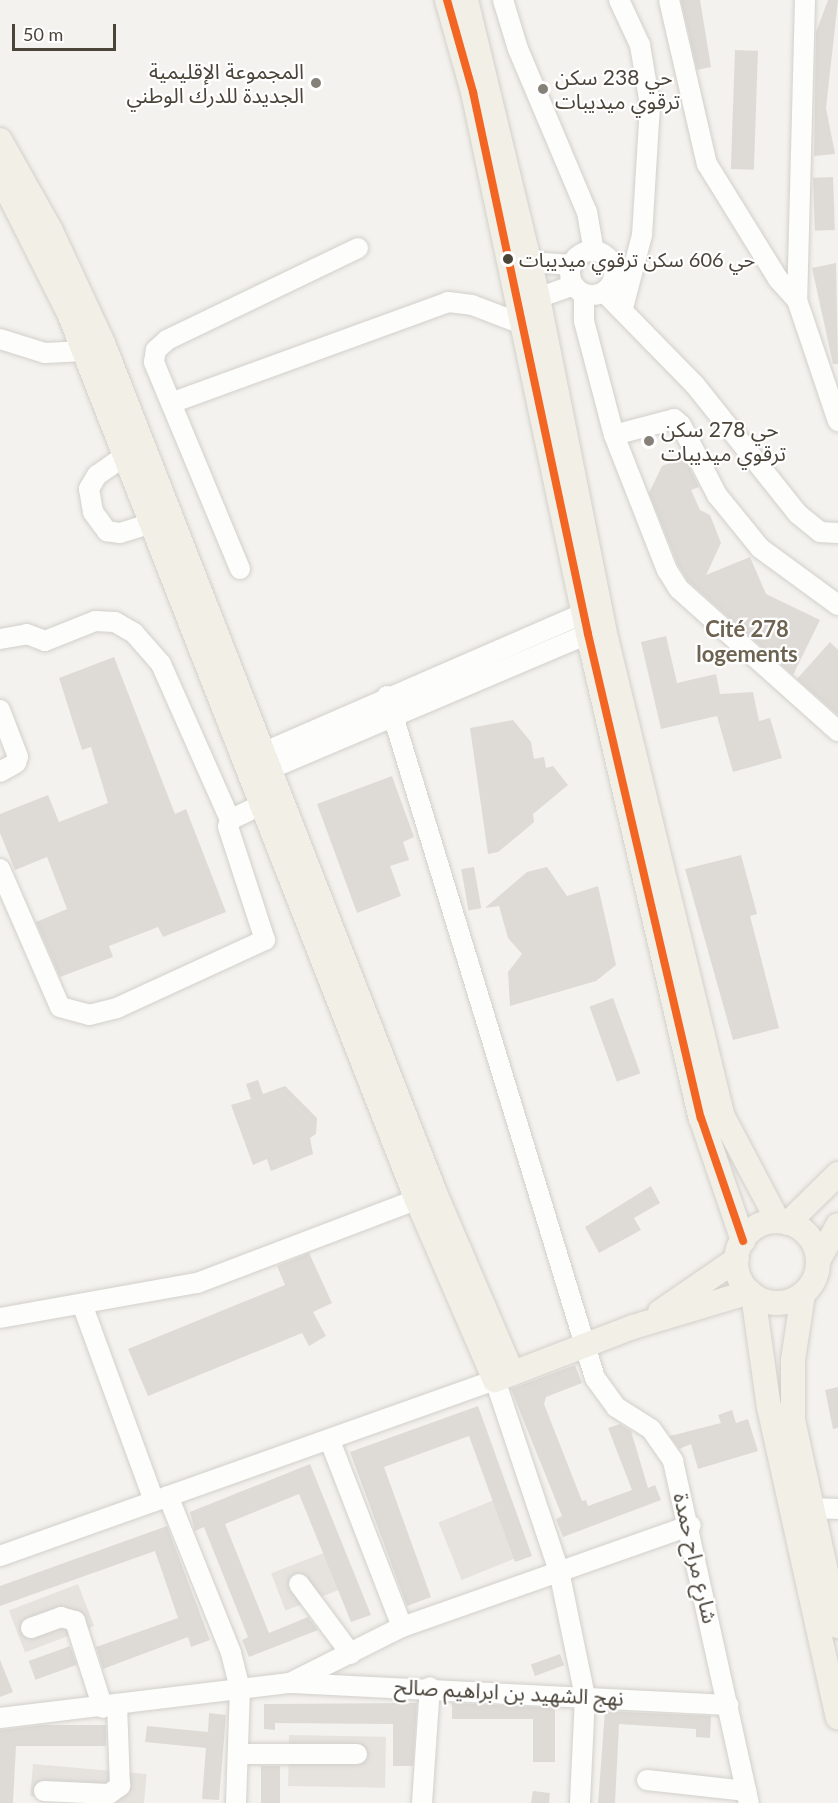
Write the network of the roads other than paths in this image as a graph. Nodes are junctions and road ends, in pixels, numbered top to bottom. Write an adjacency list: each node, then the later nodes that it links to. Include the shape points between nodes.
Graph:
1 (447, 0): 18 (main road, via 473,92)
2 (466, 0): 11 (main road)
3 (503, 0): 10 (street, via 518,49 587,212)
4 (619, 0): 17 (street, via 640,45 650,105 642,235)
5 (669, 0): 16 (street, via 707,164 778,279)
6 (805, 0): 16 (street)
7 (0, 140): 24 (main road, via 69,268)
8 (0, 176): 20 (main road, via 35,239)
9 (358, 248): 21 (street, via 167,340 156,350 154,362)
10 (594, 251): 12 (street, via 580,255); 14 (street, via 606,256 613,268 612,281)
11 (530, 262): 12 (street); 15 (main road)
12 (572, 265): 13 (street)
13 (579, 289): 14 (street); 15 (street); 23 (street)
14 (604, 292): 17 (street)
15 (538, 298): 43 (main road, via 607,642 722,1115)
16 (796, 300): 22 (street)
17 (623, 308): 26 (street, via 695,385 798,514 820,532)
18 (522, 324): 21 (street, via 472,305 448,302); 29 (main road)
19 (0, 339): 20 (street, via 45,352)
20 (85, 351): 24 (main road)
21 (171, 403): 27 (street)
22 (838, 421)
23 (614, 435): 28 (street, via 674,419 681,425 717,495 760,548); 34 (street, via 667,570 679,589)
24 (128, 441): 25 (main road); 25 (street, via 88,489 93,512 107,531 120,533); 35 (main road)
25 (153, 523): 35 (main road)
26 (838, 533)
27 (240, 569)
28 (838, 605)
29 (586, 623): 31 (street); 33 (street); 45 (main road, via 701,1118)
30 (0, 639): 38 (street, via 27,634 45,641 95,621 115,622 134,633 161,664)
31 (387, 696): 33 (street, شارع مراح حمدة); 35 (street)
32 (0, 710): 36 (street, via 18,757 16,763)
33 (393, 715): 35 (street); 52 (street, شارع مراح حمدة)
34 (838, 730)
35 (258, 764): 37 (main road); 40 (main road)
36 (0, 772)
37 (263, 804): 38 (street); 40 (main road)
38 (230, 820): 39 (street, via 228,827 265,940 117,1008 89,1016 60,1007)
39 (0, 869)
40 (350, 1003): 42 (main road)
41 (838, 1174): 43 (main road)
42 (426, 1196): 49 (street, via 197,1283); 53 (main road)
43 (783, 1222): 45 (main road, via 758,1226); 46 (main road, via 810,1237)
44 (838, 1225): 46 (main road)
45 (740, 1250): 47 (main road, via 739,1277); 51 (main road, via 686,1297)
46 (818, 1261): 48 (main road, via 817,1274)
47 (751, 1294): 48 (main road, via 784,1303); 51 (main road); 72 (main road, via 769,1407)
48 (803, 1294): 56 (main road, via 791,1400)
49 (82, 1304): 50 (street); 55 (street)
50 (0, 1318)
51 (633, 1328): 52 (main road)
52 (587, 1344): 53 (main road); 58 (street, شارع مراح حمدة, via 604,1394 664,1444 673,1461)
53 (503, 1376): 54 (street); 60 (street)
54 (330, 1441): 55 (street); 63 (street)
55 (161, 1499): 59 (street); 68 (street, via 231,1653)
56 (811, 1508): 57 (street); 62 (main road)
57 (838, 1509)
58 (691, 1525): 60 (street); 70 (street, شارع مراح حمدة)
59 (0, 1557)
60 (559, 1571): 63 (street); 69 (street)
61 (299, 1584): 65 (street)
62 (838, 1626)
63 (402, 1627): 65 (street)
64 (31, 1628): 71 (street, via 61,1617 75,1621)
65 (351, 1654): 66 (street)
66 (290, 1683): 67 (street, نهج الشهيد بن ابراهيم صالح); 68 (street)
67 (429, 1687): 69 (street, نهج الشهيد بن ابراهيم صالح); 80 (street)
68 (240, 1688): 71 (street); 74 (street)
69 (585, 1696): 70 (street, نهج الشهيد بن ابراهيم صالح); 81 (street)
70 (728, 1705): 78 (street, شارع مراح حمدة)
71 (110, 1707): 73 (street); 77 (street, via 120,1786 109,1794)
72 (838, 1717)
73 (0, 1718)
74 (238, 1754): 75 (street); 79 (street)
75 (357, 1754)
76 (647, 1780): 78 (street)
77 (44, 1791)
78 (748, 1797)
79 (236, 1803)
80 (422, 1803)
81 (580, 1803)

